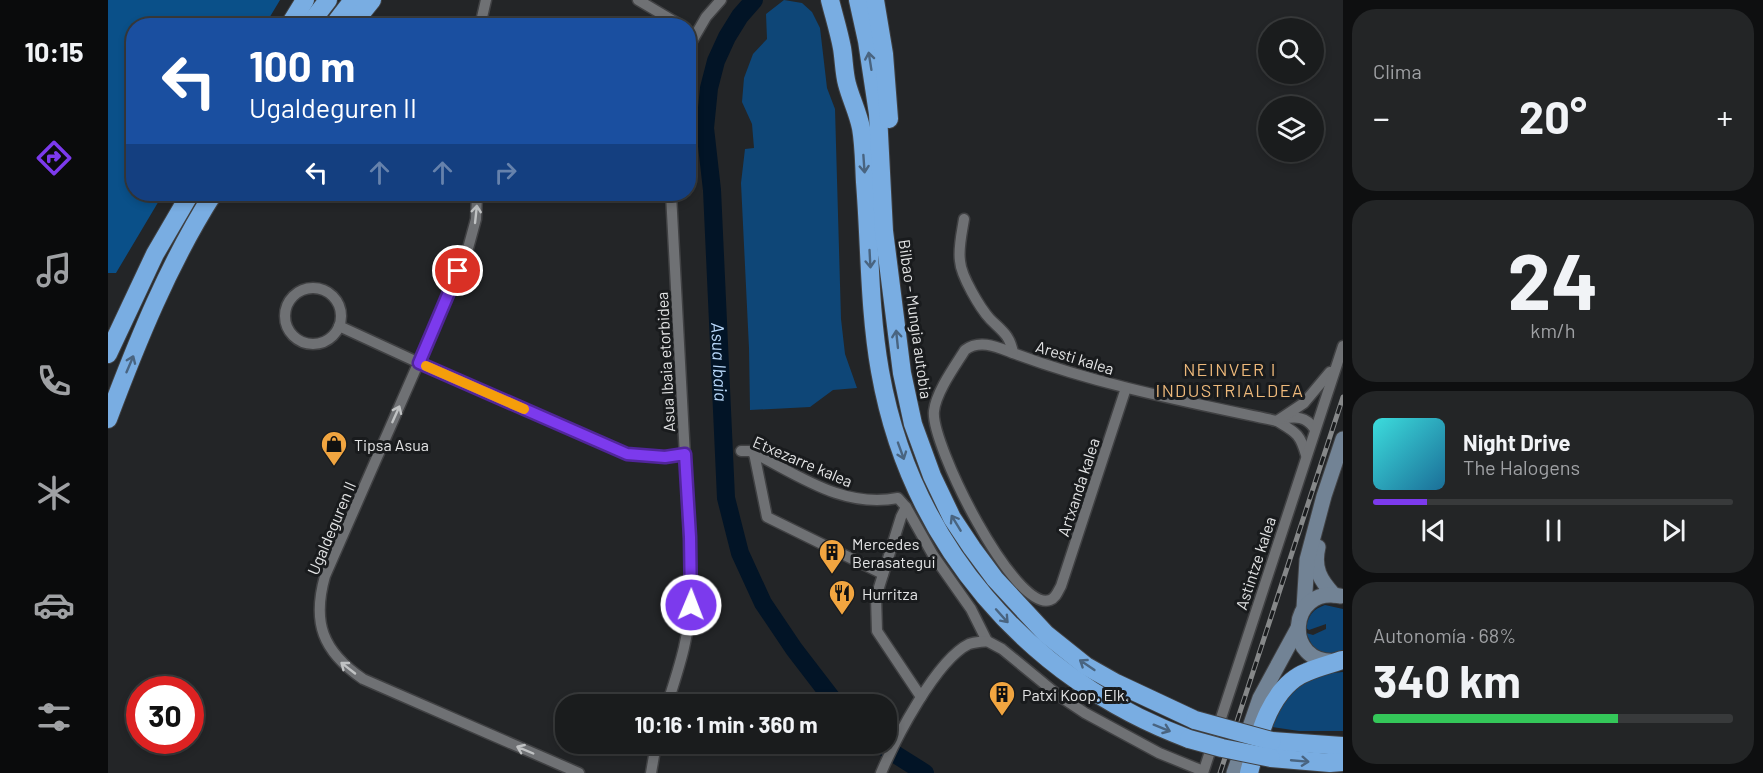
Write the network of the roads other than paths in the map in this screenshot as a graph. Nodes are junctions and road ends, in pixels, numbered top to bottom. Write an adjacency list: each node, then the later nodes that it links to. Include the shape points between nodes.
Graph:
1 (305, 0): 12 (highway)
2 (327, 0): 13 (highway)
3 (353, 0): 14 (highway)
4 (372, 0): 15 (highway)
5 (486, 0): 16 (street)
6 (638, 0): 17 (street)
7 (721, 0): 18 (street)
8 (830, 0): 19 (highway)
9 (841, 0): 19 (highway, via 856,76)
10 (858, 0): 28 (highway, Bilbao - Mungia autobia, one-way to 10, via 884,231 878,114)
11 (875, 0): 28 (highway, via 888,94 896,231)
12 (294, 18)
13 (314, 18)
14 (339, 18)
15 (357, 18)
16 (482, 18)
17 (668, 18)
18 (696, 27)
19 (861, 128): 57 (highway, one-way to 57, bridge, via 875,339 886,402 904,461 937,530 979,590 1017,633 1084,686 1158,728 1189,739 1221,748)
20 (172, 201): 31 (highway, via 143,254)
21 (186, 201): 33 (highway, via 155,254)
22 (209, 201): 27 (highway)
23 (219, 201): 27 (highway)
24 (476, 201): 34 (street, Ugaldeguren II, one-way to 24, via 473,235)
25 (671, 201): 44 (street, Asua Ibaia etorbidea)
26 (964, 219): 32 (street, Aresti kalea, via 959,261 963,273 983,310 1006,332)
27 (167, 281): 37 (highway, one-way to 27)
28 (894, 307): 57 (highway, Bilbao - Mungia autobia, one-way to 28, bridge, via 1195,720 1086,666 1046,634 995,579 952,518 919,442 904,384)
29 (339, 326): 29 (street, via 340,307 335,298 319,288 300,291 287,304 286,323 303,342 321,343); 34 (street)
30 (1343, 346): 35 (street, Astintze kalea)
31 (108, 348)
32 (1013, 352): 36 (street, Aresti kalea); 36 (street, Artxanda kalea, via 986,344 965,350 936,401 933,414 958,487 978,525 1023,588 1043,601 1057,595)
33 (108, 354)
34 (419, 363): 44 (street, via 627,454); 63 (street, Ugaldeguren II, one-way to 34, via 363,679 339,661 325,638 318,610 325,576)
35 (1337, 363): 38 (street, Astintze kalea, via 1304,403); 39 (street, Astintze kalea)
36 (1126, 388): 38 (street, Aresti kalea)
37 (108, 419)
38 (1277, 421): 39 (street, Aresti kalea, via 1296,417 1310,422); 40 (street, Aresti kalea)
39 (1314, 428): 40 (street); 45 (street, Astintze kalea)
40 (1291, 429): 45 (street, Aresti kalea, via 1302,439)
41 (1343, 439): 50 (street, via 1307,560)
42 (741, 451): 43 (street, Etxezarre kalea)
43 (754, 453): 47 (street, Etxezarre kalea, via 833,492 871,501 898,498); 48 (street, via 767,517)
44 (685, 454): 54 (street, Asua Ibaia etorbidea, via 692,588 684,653)
45 (1306, 455): 62 (street, Astintze kalea)
46 (1343, 472): 49 (street, via 1316,560 1318,574)
47 (906, 507): 48 (street); 52 (street)
48 (883, 574): 55 (street, via 876,597 877,632)
49 (1340, 595): 50 (street, via 1318,598)
50 (1305, 608): 51 (street)
51 (1298, 628): 53 (street, via 1303,647 1313,657); 65 (street, via 1260,698)
52 (987, 641): 55 (street, via 960,650); 62 (street, via 1085,713)
53 (1337, 660): 66 (street, via 1299,668 1276,690); 67 (highway, via 1306,672 1284,687 1265,722)
54 (671, 694)
55 (921, 697): 64 (street)
56 (1343, 737): 57 (highway)
57 (1272, 744): 58 (highway); 60 (highway, one-way to 60)
58 (1343, 746)
59 (654, 754): 61 (street)
60 (1339, 764)
61 (650, 772)
62 (1203, 772)
63 (579, 773)
64 (881, 773)
65 (1234, 773)
66 (1244, 773)
67 (1249, 773)

